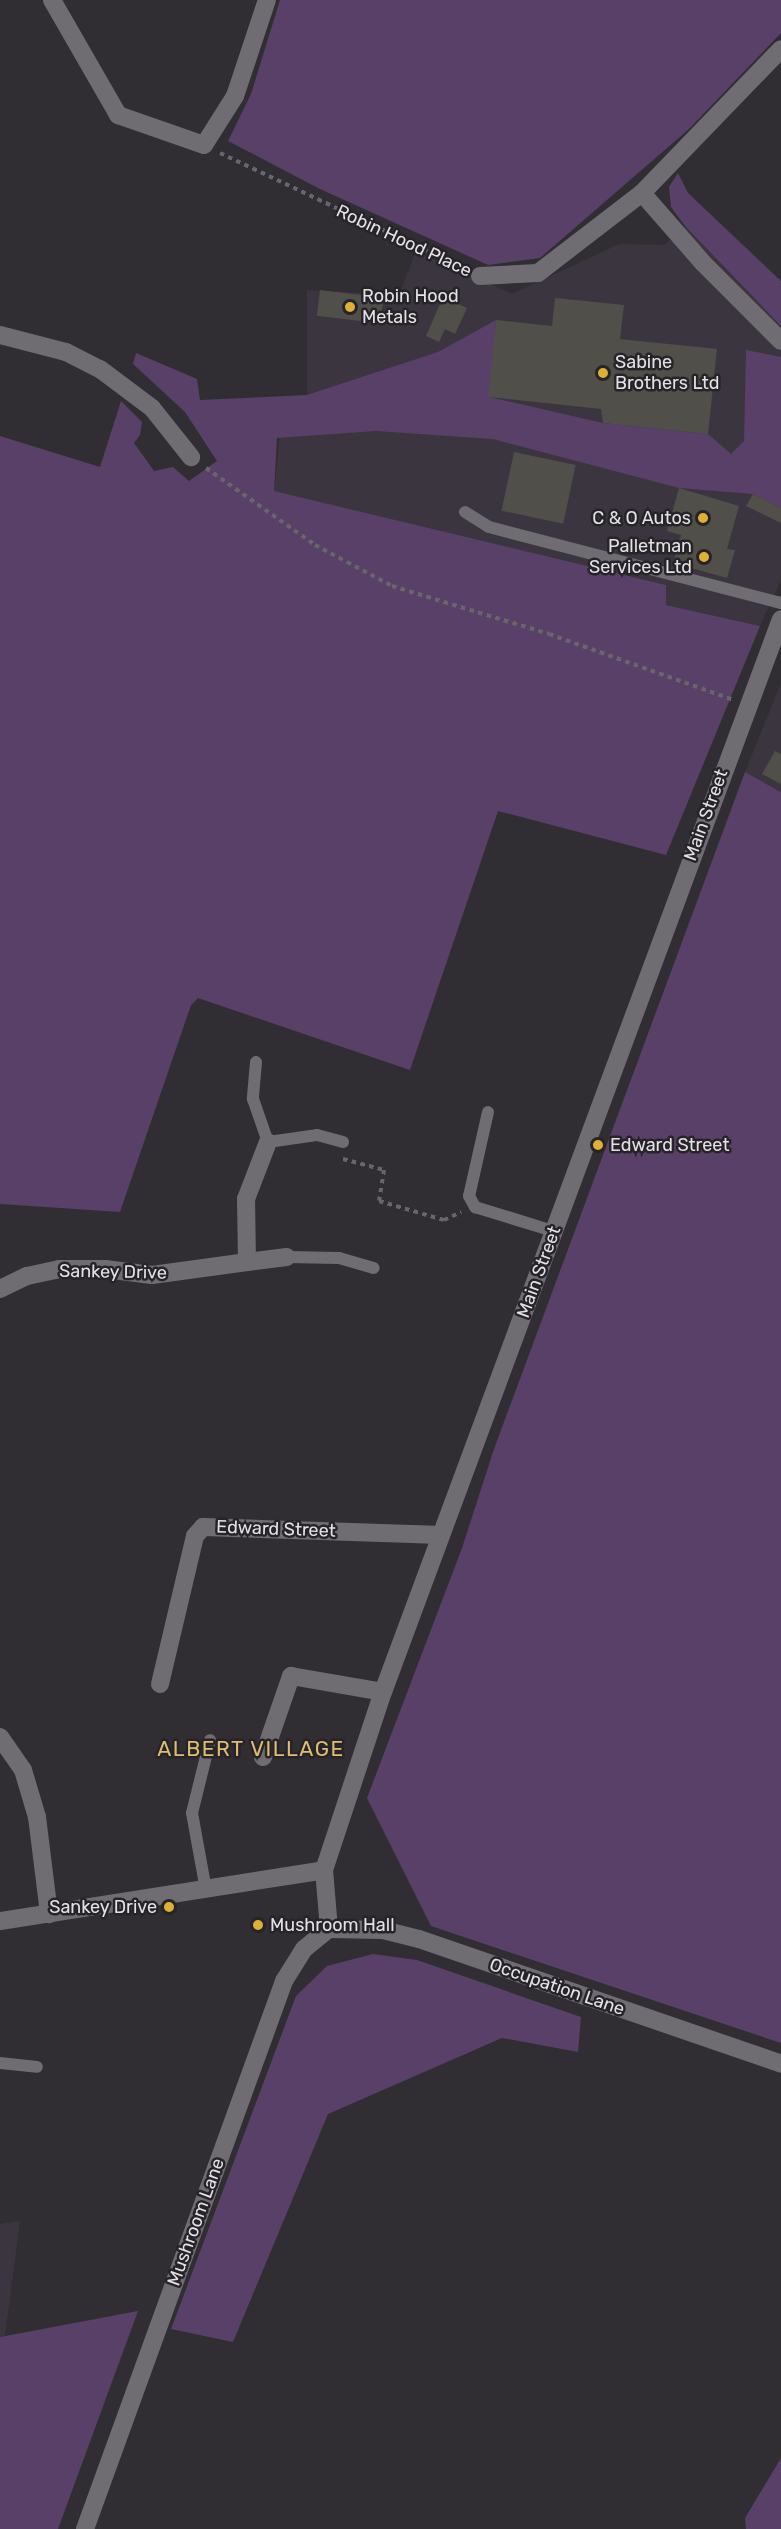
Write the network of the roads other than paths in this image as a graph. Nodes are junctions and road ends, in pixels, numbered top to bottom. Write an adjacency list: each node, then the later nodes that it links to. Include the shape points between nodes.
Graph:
1 (52, 0): 2 (street, via 118,115 204,146 235,96)
2 (267, 0)
3 (781, 49): 4 (street, Robin Hood Place)
4 (642, 193): 5 (street, Robin Hood Place, via 538,273); 7 (street, via 703,263)
5 (480, 276)
6 (0, 335): 8 (street, via 66,352 120,382 152,408)
7 (781, 341)
8 (190, 457)
9 (465, 512): 10 (lane, via 489,527)
10 (781, 603)
11 (781, 619): 16 (street, Main Street)
12 (256, 1062): 14 (lane, via 253,1099)
13 (489, 1112): 16 (lane, via 469,1196 475,1207)
14 (268, 1142): 15 (lane, via 316,1135); 18 (street, via 246,1199)
15 (343, 1142)
16 (554, 1231): 21 (street, Main Street)
17 (287, 1257): 18 (street, Sankey Drive); 19 (lane, via 339,1258)
18 (248, 1262): 20 (street, Sankey Drive, via 152,1275 59,1269 27,1276)
19 (374, 1268)
20 (0, 1289)
21 (441, 1535): 22 (street, Edward Street, via 203,1527 195,1536); 23 (street, Main Street)
22 (160, 1684)
23 (383, 1692): 26 (street, via 291,1676); 27 (street, Main Street)
24 (0, 1737): 29 (street, via 23,1770 37,1817)
25 (210, 1740): 28 (lane, via 192,1813)
26 (263, 1757)
27 (324, 1870): 28 (street); 31 (street, Main Street)
28 (206, 1890): 29 (street)
29 (49, 1914): 30 (street)
30 (0, 1921)
31 (329, 1929): 33 (street, Occupation Lane, via 383,1930 419,1939); 35 (street, Mushroom Lane, via 304,1949 284,1981)
32 (0, 2063): 34 (lane)
33 (781, 2064)
34 (37, 2067)
35 (85, 2529)

